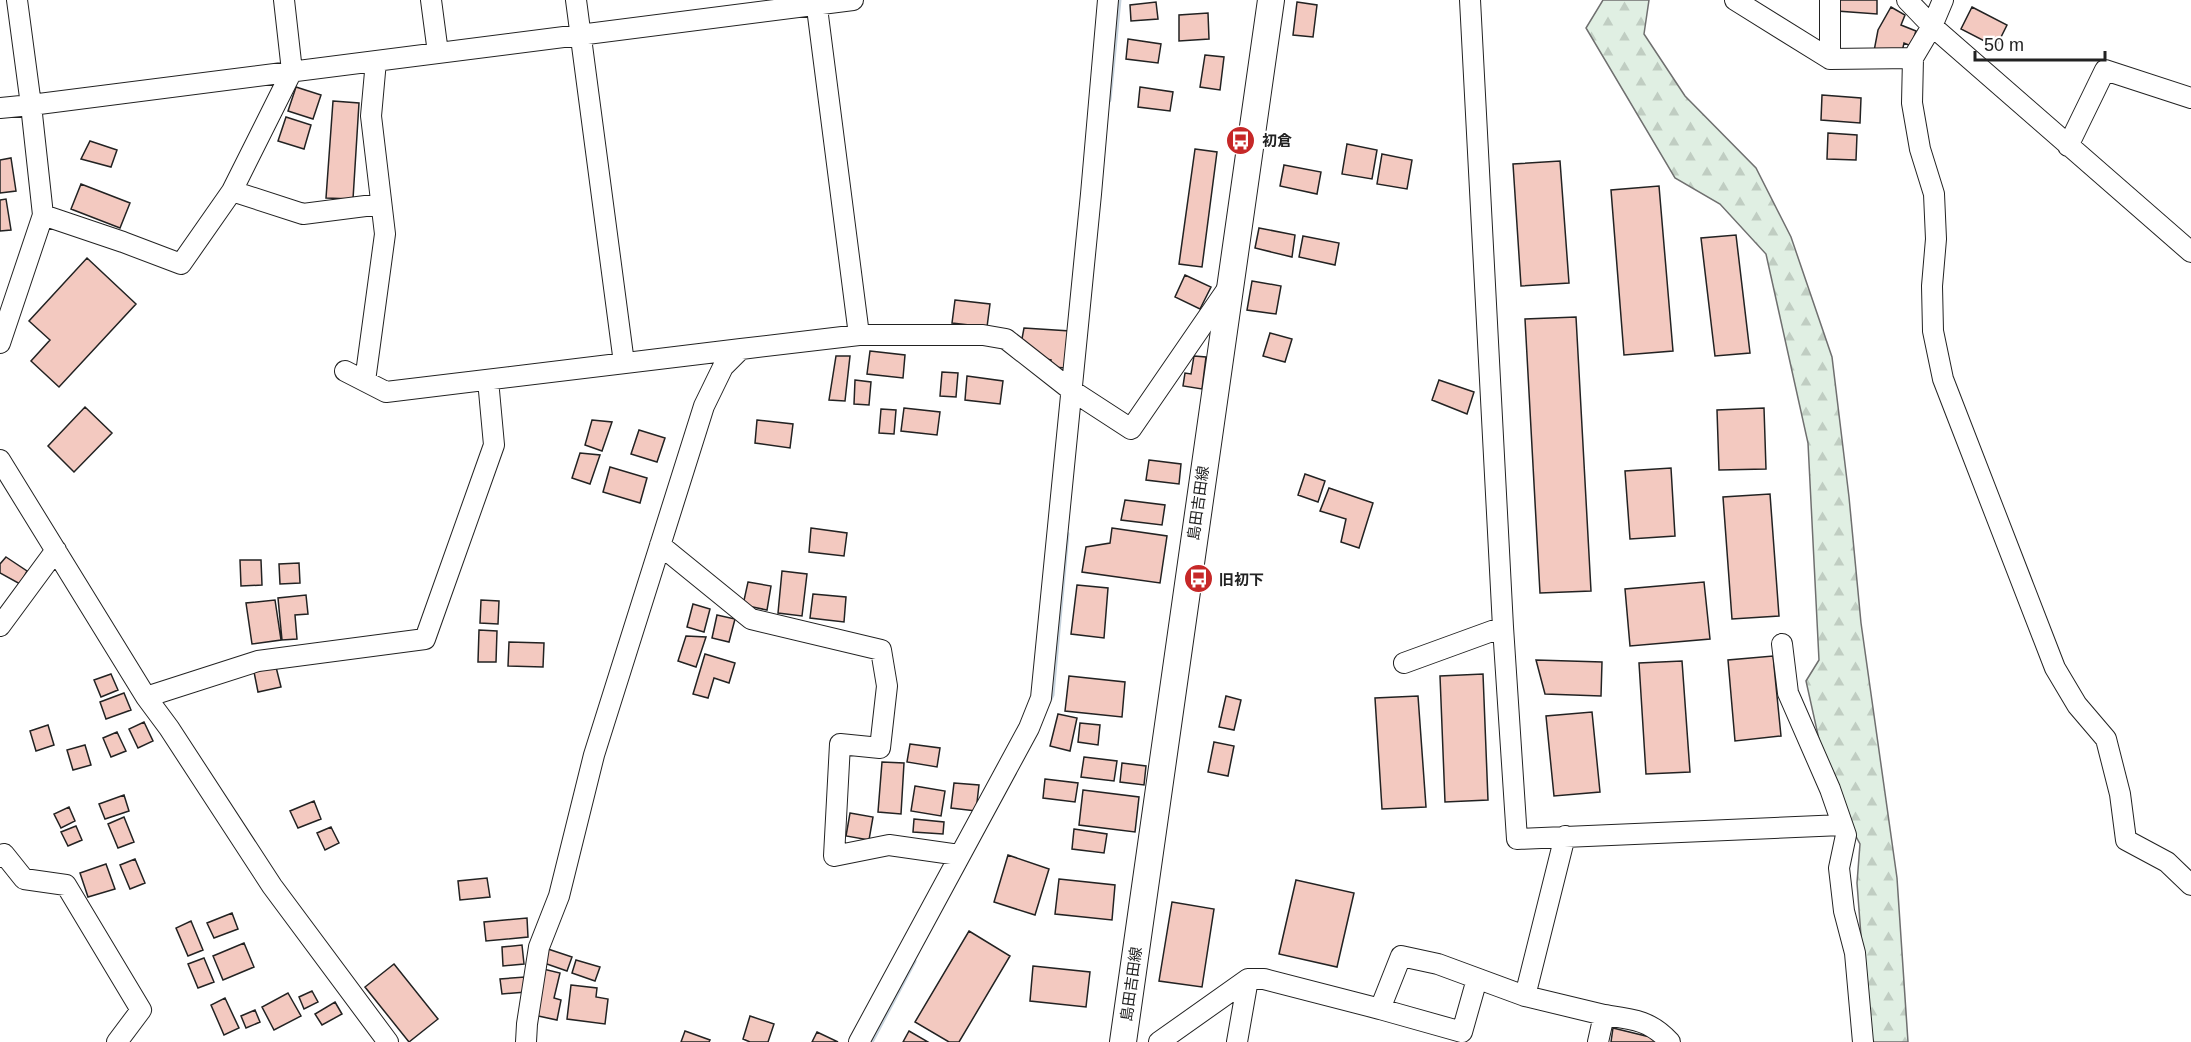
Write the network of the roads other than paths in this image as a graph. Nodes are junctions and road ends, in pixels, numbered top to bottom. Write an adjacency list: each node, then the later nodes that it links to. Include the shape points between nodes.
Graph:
1 (17, 0): 22 (street)
2 (284, 0): 20 (street)
3 (431, 0): 16 (street)
4 (576, 0): 15 (street)
5 (853, 0): 13 (street)
6 (1108, 0): 37 (street)
7 (1271, 0): 29 (main road, 島田吉田線)
8 (1470, 0): 42 (street)
9 (1735, 0): 18 (street)
10 (1830, 0): 18 (street)
11 (1907, 0): 14 (street)
12 (1943, 0): 14 (street)
13 (816, 2): 15 (street); 30 (street)
14 (1932, 26): 17 (street); 24 (street)
15 (580, 35): 16 (street); 33 (street)
16 (438, 53): 19 (street)
17 (1913, 58): 18 (street); 50 (street, via 1912,103 1920,149 1934,194 1933,331 1943,380 2055,668 2077,705 2106,739 2120,794 2126,840 2168,862)
18 (1830, 59)
19 (376, 61): 20 (street); 26 (street, via 371,116)
20 (292, 71): 22 (street); 25 (street)
21 (2191, 98): 24 (street, via 2105,70)
22 (31, 105): 23 (street); 27 (street)
23 (0, 108)
24 (2068, 146): 28 (street)
25 (232, 191): 26 (street, via 303,214); 27 (street, via 181,264)
26 (381, 204): 36 (street, via 385,234)
27 (43, 216): 31 (street)
28 (2191, 252)
29 (1230, 284): 37 (street, via 1131,429); 61 (main road, 島田吉田線)
30 (859, 335): 32 (street); 37 (street, via 945,334 1006,339)
31 (0, 343)
32 (741, 349): 33 (street); 39 (street, via 723,367 704,406)
33 (624, 363): 35 (street)
34 (345, 371): 36 (street)
35 (488, 380): 36 (street, via 386,392); 45 (street, via 494,444 425,639 258,661)
36 (364, 381)
37 (1071, 390): 48 (street, via 1041,698 1029,728)
38 (0, 460): 40 (street)
39 (660, 545): 48 (street, via 751,619 881,650 886,686 880,747 840,744 834,856 889,845); 59 (street, via 594,755 559,896 539,947)
40 (56, 550): 41 (street); 45 (street)
41 (0, 626)
42 (1503, 627): 44 (street); 47 (street, via 1517,839)
43 (1782, 644): 46 (street, via 1788,693)
44 (1404, 663)
45 (146, 697): 58 (street, via 272,886)
46 (1842, 825): 47 (street); 66 (street, via 1846,835 1839,868 1844,911 1855,953)
47 (1565, 836): 53 (street)
48 (959, 855): 60 (street)
49 (0, 857): 57 (street, via 4,854 24,879 66,885 141,1010)
50 (2191, 885)
51 (1477, 978): 53 (street); 54 (street, via 1401,956); 56 (street)
52 (1248, 979): 54 (street); 62 (street); 63 (street)
53 (1525, 996): 55 (street)
54 (1380, 1010): 56 (street)
55 (1604, 1015): 64 (street); 65 (street, via 1642,1021)
56 (1461, 1037)
57 (117, 1042)
58 (388, 1042)
59 (526, 1042)
60 (859, 1042)
61 (1123, 1042)
62 (1159, 1042)
63 (1237, 1042)
64 (1598, 1042)
65 (1670, 1042)
66 (1863, 1042)

